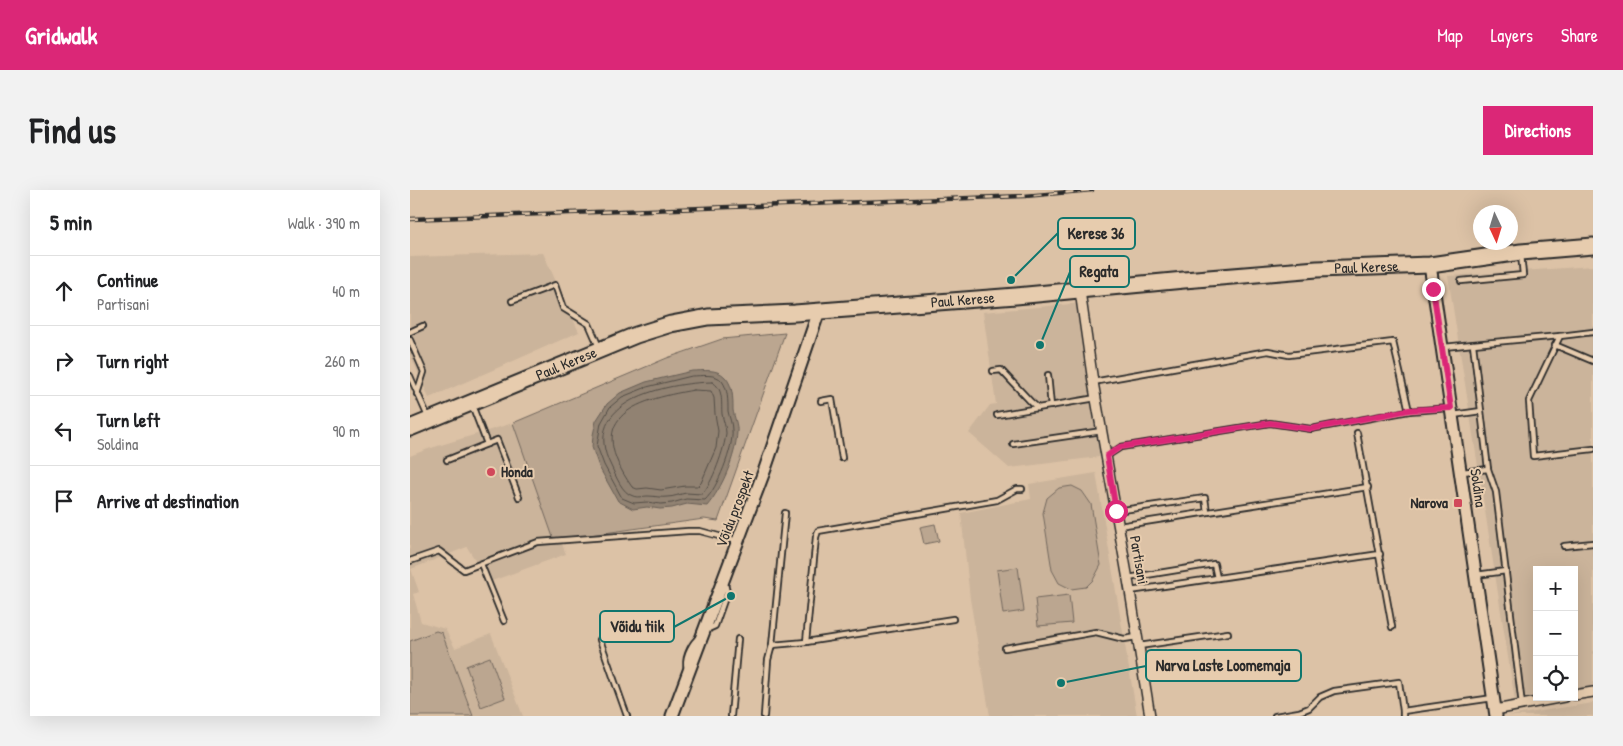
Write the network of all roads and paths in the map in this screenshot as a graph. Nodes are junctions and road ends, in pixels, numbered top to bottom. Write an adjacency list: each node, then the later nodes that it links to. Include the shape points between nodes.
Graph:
1 (1593, 246): 2 (highway, Paul Kerese)
2 (1521, 252): 3 (highway, Paul Kerese); 4 (lane, via 1523,275)
3 (1430, 264): 5 (highway, Paul Kerese, via 1184,280); 15 (street, Soldina)
4 (1461, 281)
5 (1080, 291): 7 (highway, Paul Kerese); 21 (street, Partisani)
6 (512, 301): 16 (lane, via 555,286 563,308 589,324)
7 (819, 311): 16 (highway, Paul Kerese, via 708,317 671,324); 51 (street, Võidu prospekt)
8 (423, 326): 9 (lane)
9 (410, 332)
10 (1593, 332): 11 (lane)
11 (1560, 336): 13 (lane); 14 (lane)
12 (410, 340): 22 (lane, via 424,372)
13 (1473, 344): 15 (lane); 30 (lane)
14 (1555, 345): 17 (lane); 38 (lane, via 1529,401 1533,456)
15 (1442, 347): 29 (street, Soldina)
16 (600, 349): 25 (highway, Paul Kerese)
17 (1593, 361)
18 (993, 372): 27 (lane, via 1004,372)
19 (1048, 375): 26 (lane)
20 (410, 376): 22 (lane)
21 (1093, 382): 23 (street, Partisani); 28 (lane, via 1268,350 1289,355 1393,342)
22 (416, 394): 32 (lane)
23 (1096, 398): 26 (lane); 34 (street, Partisani)
24 (821, 401): 40 (lane, via 832,399)
25 (471, 402): 32 (highway, Paul Kerese); 36 (lane)
26 (1051, 406): 27 (lane)
27 (1038, 408): 31 (lane)
28 (1409, 410): 29 (lane); 39 (lane, via 1311,429 1270,423 1120,447)
29 (1452, 411): 30 (lane); 43 (street, Soldina)
30 (1481, 411): 42 (lane)
31 (998, 415)
32 (429, 420): 33 (highway, Paul Kerese)
33 (410, 428)
34 (1103, 431): 37 (lane); 39 (street, Partisani)
35 (1357, 433): 44 (lane)
36 (487, 444): 41 (lane); 46 (lane, via 497,440)
37 (1013, 444)
38 (1593, 449)
39 (1107, 456): 47 (street, Partisani)
40 (842, 458)
41 (448, 460)
42 (1488, 469): 43 (lane); 57 (lane, via 1496,492)
43 (1460, 473): 58 (street, Soldina)
44 (1368, 487): 48 (lane); 54 (lane)
45 (1022, 489): 69 (lane, via 997,500 818,531)
46 (520, 497)
47 (1116, 511): 48 (lane, via 1205,498); 50 (street, Partisani)
48 (1207, 512): 50 (lane)
49 (785, 513): 70 (lane)
50 (1119, 526): 59 (street, Partisani)
51 (738, 542): 56 (lane, via 700,531 538,542); 80 (street, Võidu prospekt)
52 (1593, 543): 53 (lane)
53 (1564, 546)
54 (1380, 554): 60 (lane); 65 (lane)
55 (410, 561): 56 (lane, via 440,551 464,570)
56 (481, 564): 63 (lane)
57 (1506, 571): 58 (lane); 76 (lane)
58 (1475, 575): 74 (street, Soldina)
59 (1128, 578): 60 (lane, via 1214,564); 61 (street, Partisani)
60 (1217, 578): 61 (lane)
61 (1130, 591): 68 (street, Partisani)
62 (953, 619): 69 (lane)
63 (504, 621)
64 (632, 627): 79 (lane, via 600,640)
65 (1392, 627)
66 (1228, 633): 68 (lane)
67 (738, 638): 81 (lane)
68 (1138, 641): 71 (lane, via 1096,632); 83 (street, Partisani)
69 (806, 642): 70 (lane)
70 (772, 645): 82 (lane)
71 (1005, 648)
72 (1593, 692): 73 (street)
73 (1578, 695)
74 (1493, 698): 77 (street, Soldina); 78 (lane)
75 (1543, 701): 76 (street)
76 (1522, 705): 77 (street)
77 (1495, 713)
78 (1403, 714): 84 (lane, via 1399,682 1334,691 1320,697 1309,708)
79 (627, 716)
80 (672, 716)
81 (731, 716)
82 (764, 716)
83 (1150, 716)
84 (1275, 716)

